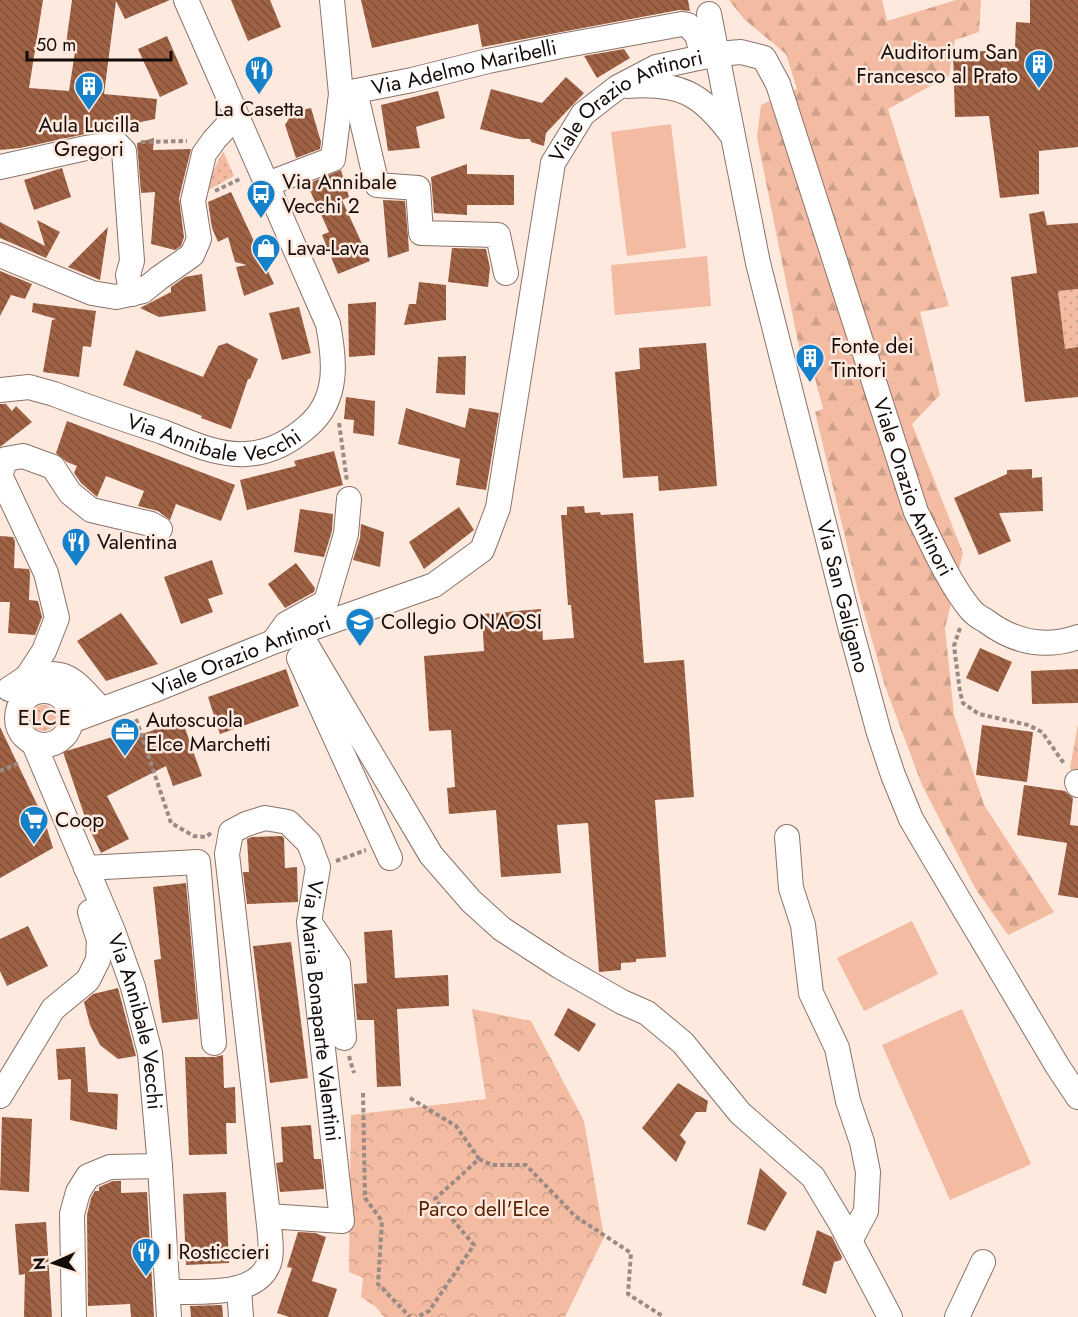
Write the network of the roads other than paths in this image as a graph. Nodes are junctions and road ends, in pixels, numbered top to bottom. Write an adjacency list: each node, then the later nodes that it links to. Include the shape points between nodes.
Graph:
1 (186, 0): 7 (street, Via Annibale Vecchi)
2 (332, 0): 6 (street)
3 (708, 8): 4 (street)
4 (710, 55): 5 (street, Viale Orazio Antinori, via 656,67); 6 (street, Via Adelmo Maribelli, via 688,24 682,24 488,61); 8 (street, Via San Galigano); 19 (street, Viale Orazio Antinori, via 741,52 764,58 778,84 916,512 947,572 972,611 1004,634 1032,643 1065,642)
5 (618, 87): 8 (street, via 654,84 696,95 716,112); 18 (street, Viale Orazio Antinori, via 583,114 554,163 498,508 482,550 434,585)
6 (340, 98): 10 (street, via 333,159); 12 (street, via 358,104 377,185 418,188 421,233 498,235)
7 (236, 116): 10 (street, Via Annibale Vecchi); 13 (street, via 204,154 193,201 199,239 192,255 143,291)
8 (734, 137): 31 (street, Via San Galigano, via 764,286 854,641 893,775 911,819)
9 (0, 167): 13 (street, via 116,143 124,151)
10 (265, 185): 14 (street, Via Annibale Vecchi, via 328,324 333,350 330,410 293,439 272,449 246,454 214,451 37,389)
11 (0, 255): 13 (street, via 92,293 116,297)
12 (506, 273)
13 (132, 294)
14 (0, 390)
15 (3, 459): 17 (street, via 23,456 53,467 70,493 91,510); 20 (street, via 0,475 46,573 57,618 44,651)
16 (349, 500): 18 (street, via 346,534 326,602 286,624)
17 (160, 528)
18 (288, 637): 21 (street, Viale Orazio Antinori); 25 (street); 34 (street, via 431,855 471,901 502,929 568,971 647,1013 683,1043 740,1113 813,1177)
19 (1078, 637)
20 (14, 686): 21 (street, via 43,673 59,673); 22 (street, via 23,700 40,691 59,695 66,702); 23 (street, Via Annibale Vecchi, via 17,725)
21 (101, 709): 22 (street, Viale Orazio Antinori)
22 (71, 720): 23 (street, via 69,730 54,744)
23 (34, 744): 26 (street, Via Annibale Vecchi)
24 (787, 837): 34 (street, via 791,888 803,925 811,993 837,1048 868,1172 866,1211)
25 (387, 851)
26 (83, 859): 29 (street, via 198,862); 30 (street, via 75,870 99,940 98,960 88,980 52,1009); 32 (street, Via Annibale Vecchi, via 133,987 150,1053)
27 (309, 922): 28 (street, via 338,964); 33 (street, Via Maria Bonaparte Valentini, via 342,1221); 33 (street, Via Maria Bonaparte Valentini, via 318,867 309,843 288,822 265,818 231,832 227,854)
28 (344, 1038)
29 (214, 1043)
30 (0, 1096)
31 (1078, 1097)
32 (160, 1166): 37 (street, Via Annibale Vecchi); 38 (street, via 110,1167 88,1176 78,1192 72,1214)
33 (268, 1216): 36 (street, Via Maria Bonaparte Valentini, via 270,1261 261,1278)
34 (850, 1241): 41 (street)
35 (983, 1262): 42 (street)
36 (239, 1289): 37 (street); 40 (street)
37 (168, 1292): 39 (street, Via Annibale Vecchi)
38 (74, 1317)
39 (169, 1317)
40 (241, 1317)
41 (890, 1317)
42 (957, 1317)

